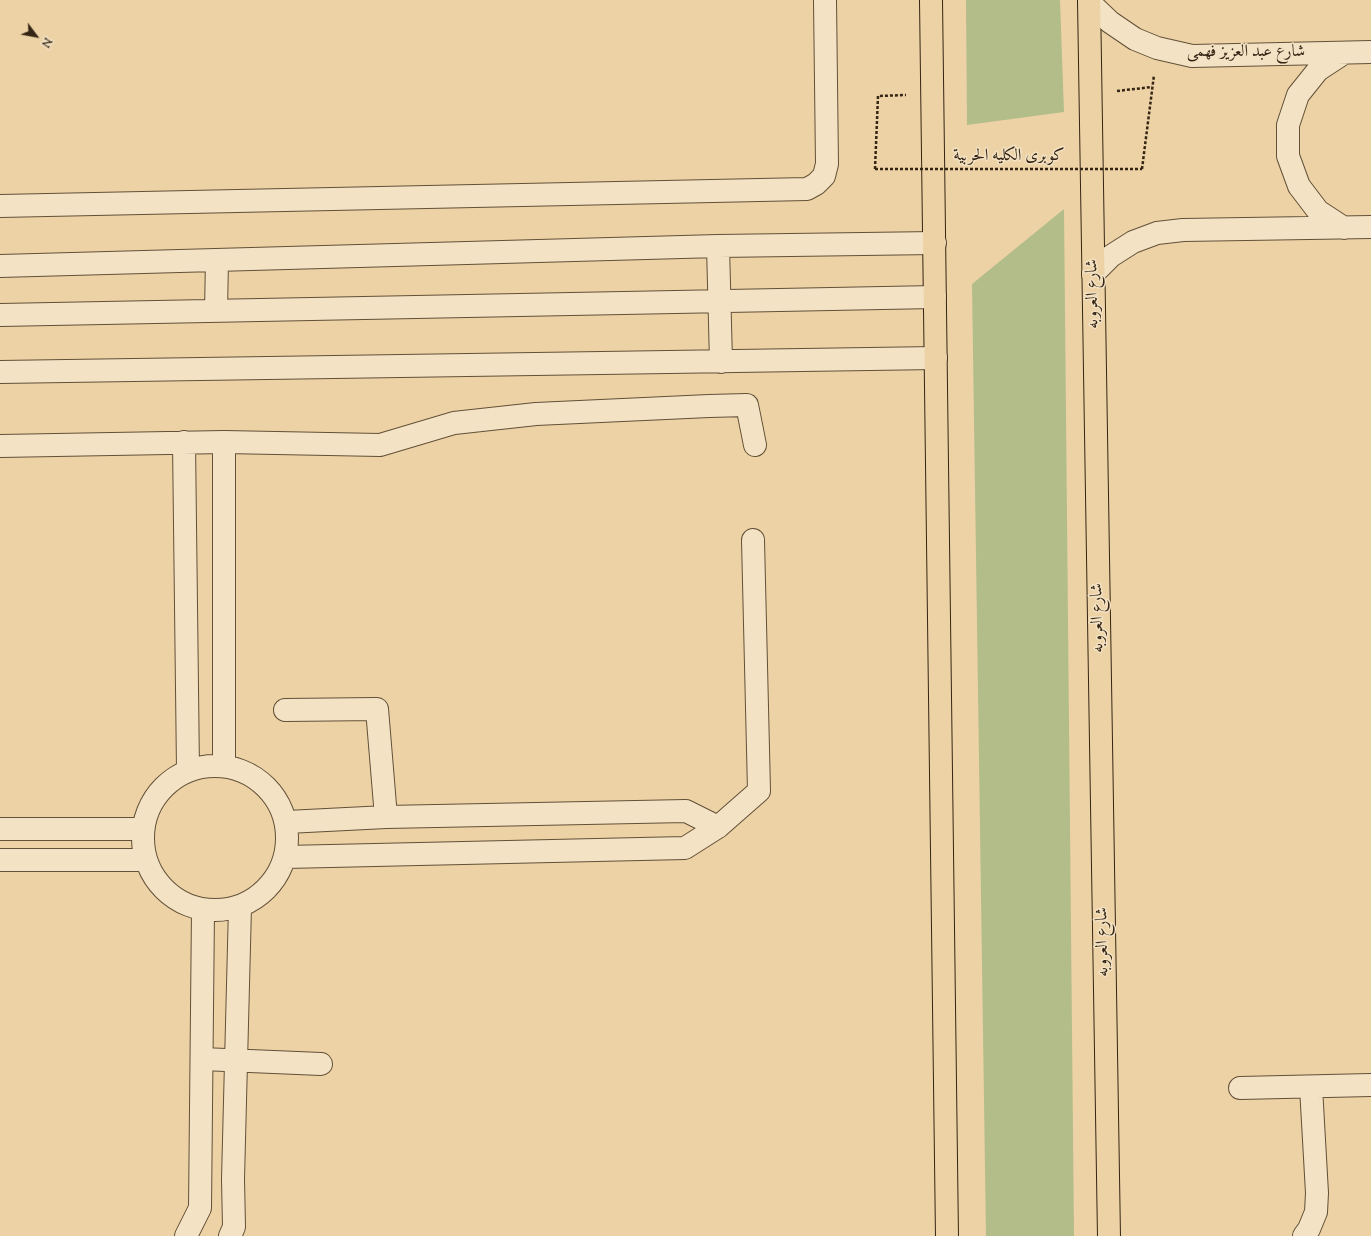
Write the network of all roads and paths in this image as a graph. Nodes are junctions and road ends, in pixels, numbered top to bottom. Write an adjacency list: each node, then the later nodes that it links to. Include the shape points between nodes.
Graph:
1 (825, 0): 8 (street, via 827,164 824,176 807,189)
2 (931, 0): 11 (highway)
3 (1089, 1): 5 (street, شارع عبد العزيز فهمى, via 1110,22 1135,39 1157,48 1192,56); 6 (highway, شارع العروبه)
4 (1371, 52): 5 (street, شارع عبد العزيز فهمى)
5 (1344, 53): 10 (street, via 1318,70 1298,95 1288,125 1288,156 1299,186 1318,210)
6 (1091, 93): 7 (path, كوبرى الكليه الحربية, bridge, via 1152,88 1142,169 875,169); 15 (highway, شارع العروبه)
7 (878, 96)
8 (0, 206)
9 (1371, 227): 10 (street)
10 (1344, 228): 15 (street, via 1183,230 1157,233 1133,242 1111,256)
11 (935, 243): 12 (street); 16 (highway)
12 (718, 246): 13 (street); 17 (street)
13 (217, 260): 14 (street); 18 (street)
14 (0, 266)
15 (1093, 274): 50 (highway, شارع العروبه)
16 (935, 297): 17 (street); 20 (highway)
17 (720, 301): 18 (street); 21 (street)
18 (216, 311): 19 (street)
19 (0, 315)
20 (936, 358): 21 (street); 49 (highway)
21 (721, 362): 22 (street)
22 (0, 372)
23 (184, 442): 24 (street); 26 (street); 30 (street)
24 (224, 442): 25 (street, via 380,445 454,423 536,414 747,405); 29 (street)
25 (755, 445)
26 (0, 446)
27 (753, 540): 33 (street, via 759,791)
28 (285, 710): 31 (street, via 377,709)
29 (224, 765): 30 (street); 32 (street, via 246,771 265,784 280,803)
30 (188, 770): 35 (street, via 162,788 150,804)
31 (386, 817): 32 (street); 33 (street, via 686,812)
32 (286, 822): 36 (street)
33 (718, 827): 36 (street, via 685,848)
34 (0, 829): 35 (street)
35 (143, 829): 38 (street)
36 (286, 857): 39 (street, via 276,878 260,896)
37 (0, 860): 38 (street)
38 (145, 860): 40 (street, via 158,883 178,901)
39 (240, 907): 40 (street); 42 (street)
40 (203, 910): 41 (street)
41 (202, 1059): 42 (street); 47 (street, via 200,1208)
42 (237, 1060): 43 (street); 48 (street, via 234,1227)
43 (321, 1064)
44 (1371, 1086): 45 (street)
45 (1311, 1087): 46 (street); 51 (street, via 1317,1193 1316,1212)
46 (1240, 1088)
47 (186, 1236)
48 (230, 1236)
49 (947, 1236)
50 (1109, 1236)
51 (1304, 1236)

